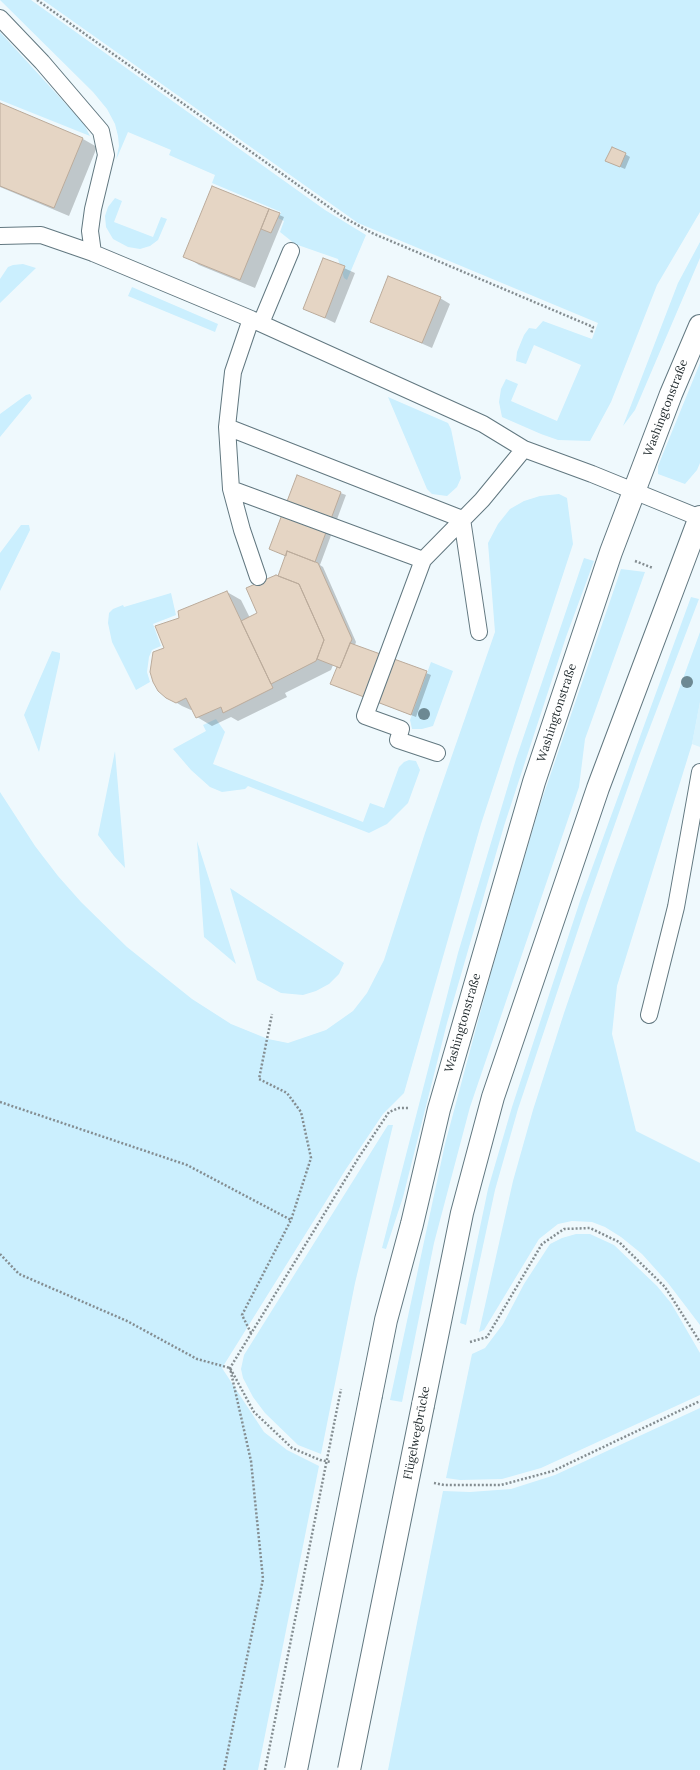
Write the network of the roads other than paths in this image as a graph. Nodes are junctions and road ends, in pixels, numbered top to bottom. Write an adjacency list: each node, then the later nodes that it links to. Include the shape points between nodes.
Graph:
1 (0, 18): 4 (lane, via 101,131 106,154 90,231)
2 (0, 236): 4 (lane, via 41,235)
3 (291, 251): 5 (lane)
4 (93, 253): 5 (lane)
5 (256, 321): 7 (lane, via 233,372); 8 (lane, via 482,424)
6 (700, 326): 10 (main road, Washingtonstraße, via 671,394)
7 (227, 427): 9 (lane); 12 (lane)
8 (524, 449): 10 (lane); 12 (lane, via 482,500)
9 (230, 488): 13 (lane); 14 (lane)
10 (635, 491): 11 (lane); 19 (main road, Washingtonstraße, bridge, via 611,552 534,782 439,1109 386,1320)
11 (700, 518): 20 (main road, Flügelwegbrücke, bridge, via 598,788 493,1097 462,1213)
12 (462, 519): 13 (lane); 15 (lane)
13 (423, 560): 16 (lane, via 365,716 400,730 398,740)
14 (258, 577)
15 (479, 632)
16 (437, 753)
17 (700, 772): 18 (lane, via 676,907)
18 (649, 1015)
19 (296, 1770)
20 (349, 1770)

